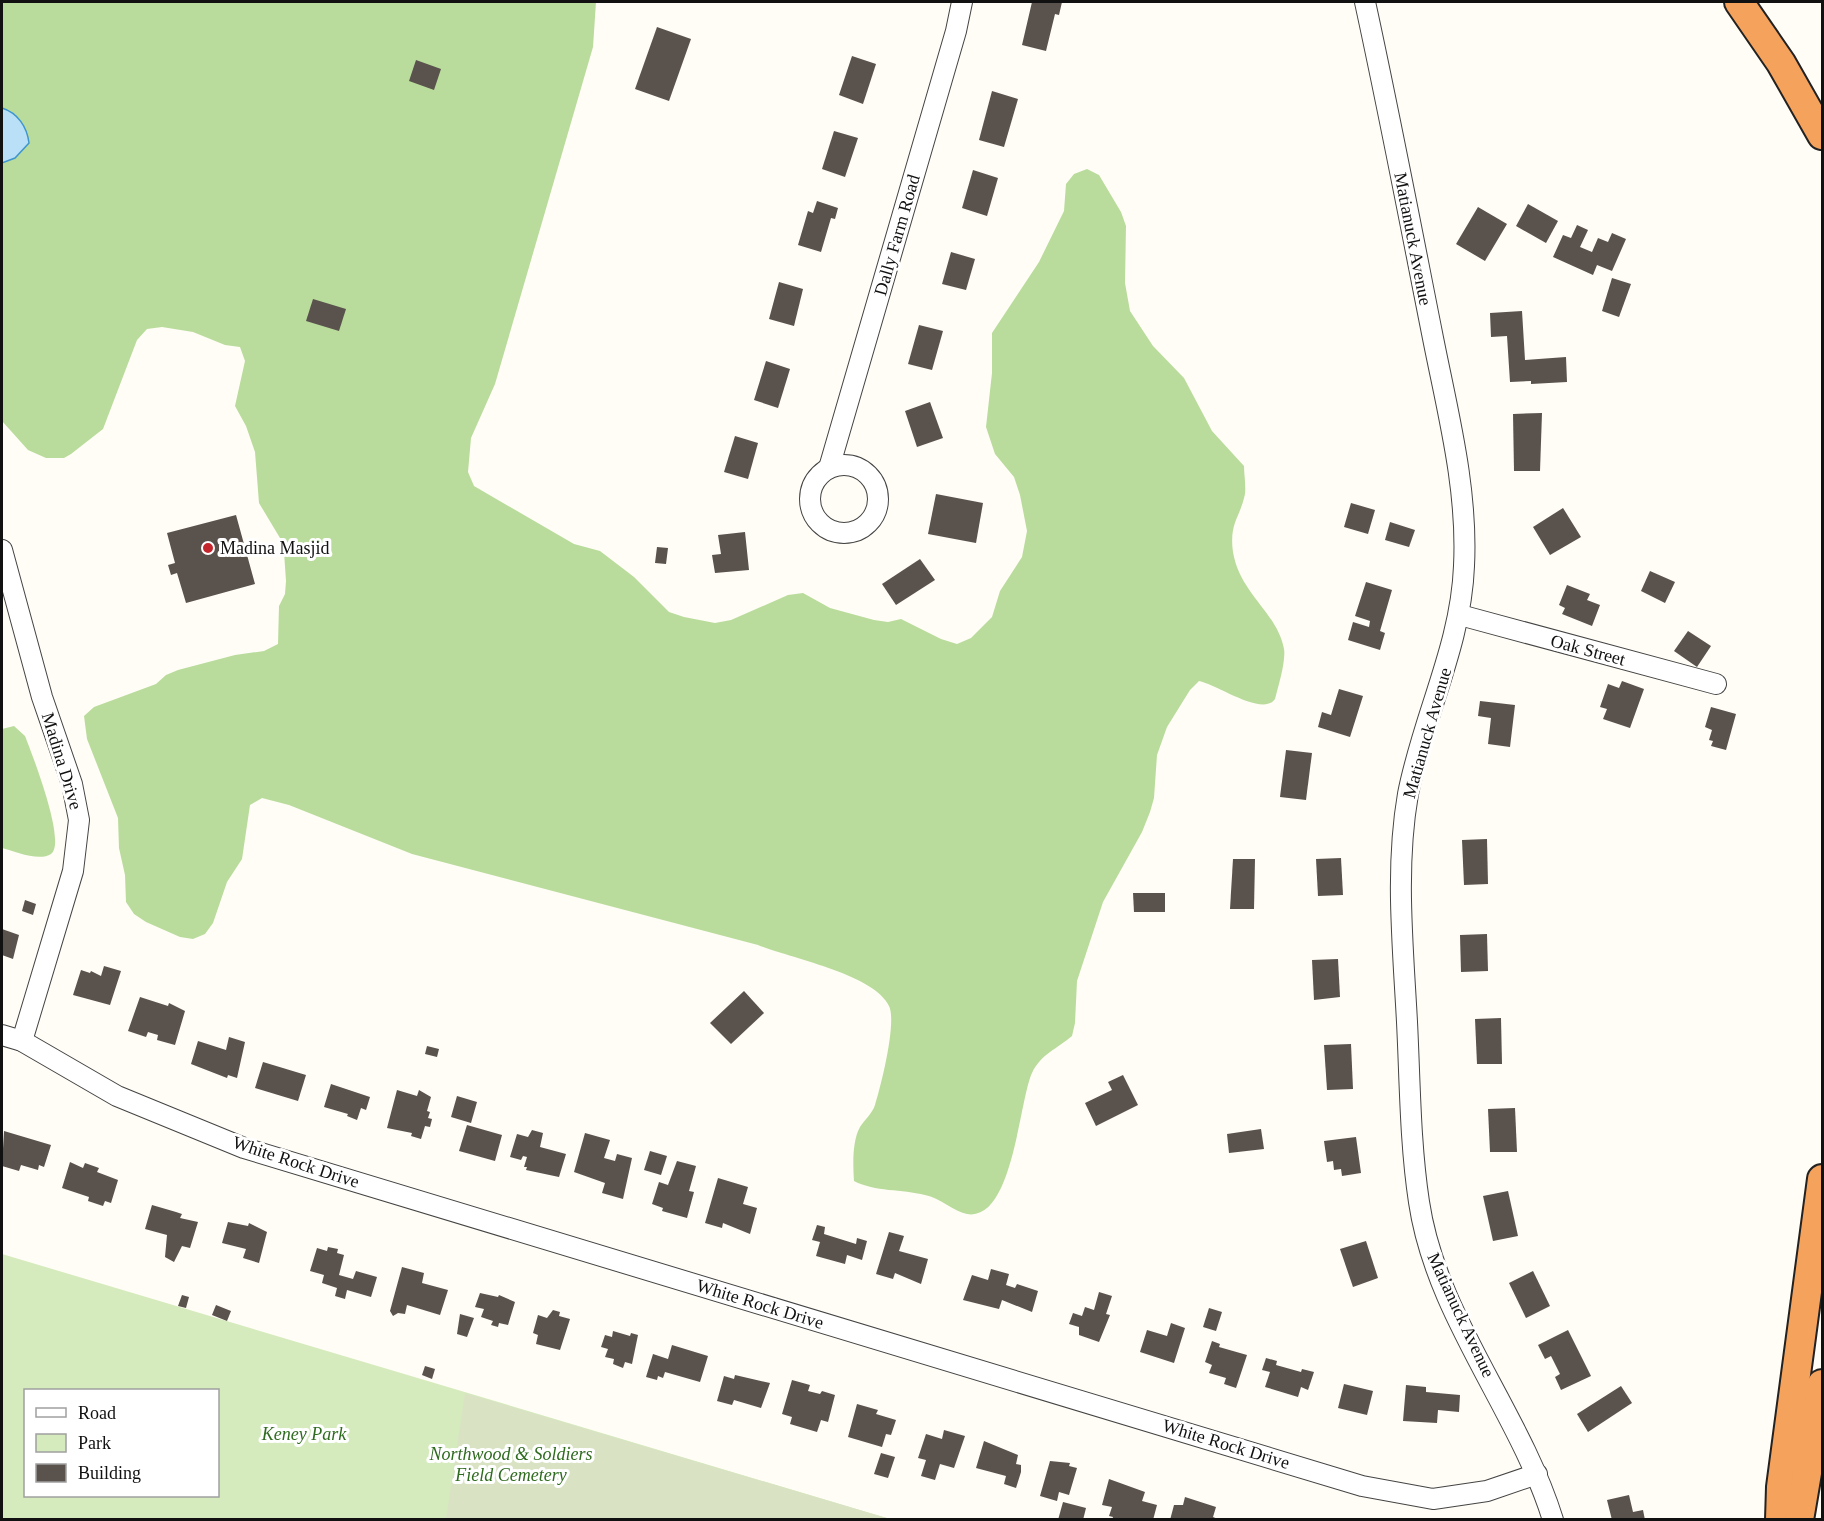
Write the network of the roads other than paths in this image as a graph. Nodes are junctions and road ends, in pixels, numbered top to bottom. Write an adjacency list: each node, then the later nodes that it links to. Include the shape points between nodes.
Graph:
1 (962, 2): 5 (street, Dally Farm Road)
2 (1365, 2): 7 (street, Matianuck Avenue, via 1461,487 1465,563)
3 (1739, 2): 4 (highway, via 1781,63)
4 (1822, 135)
5 (829, 468)
6 (2, 550): 10 (street, Madina Drive, via 42,697 72,784 79,820 73,871)
7 (1460, 615): 8 (street, Oak Street); 13 (street, Matianuck Avenue, via 1414,770 1402,845 1403,947 1416,1181 1425,1230 1441,1280)
8 (1716, 684)
9 (2, 1035): 10 (street, White Rock Drive)
10 (22, 1041): 13 (street, White Rock Drive, via 117,1096 244,1148 1362,1486 1433,1499 1486,1491)
11 (1822, 1179): 15 (highway, via 1781,1487)
12 (1822, 1384): 16 (highway)
13 (1537, 1474): 14 (street, Matianuck Avenue)
14 (1553, 1520)
15 (1780, 1520)
16 (1799, 1520)

